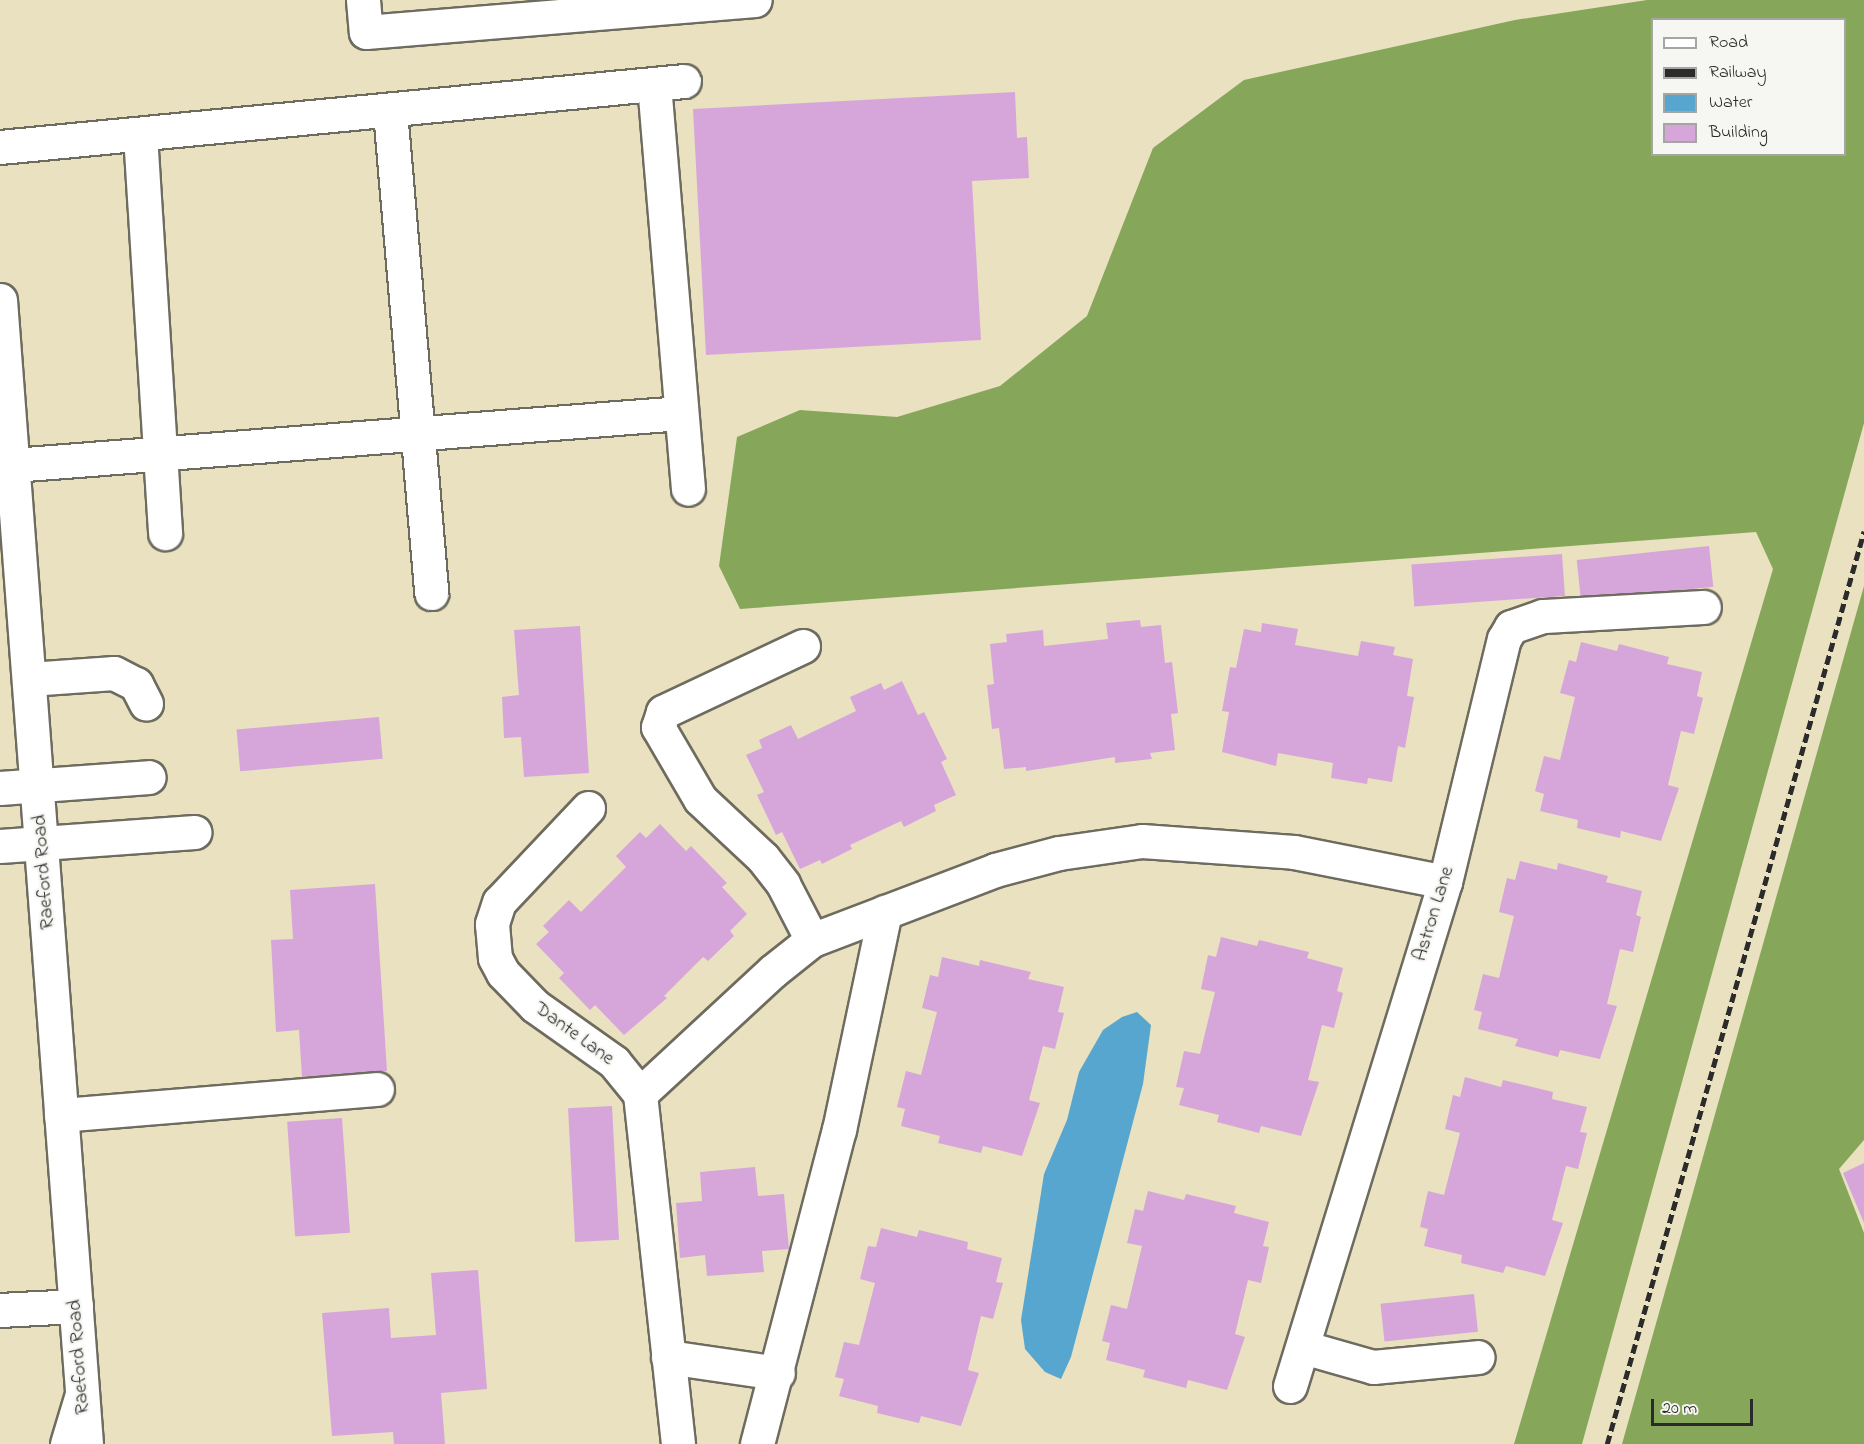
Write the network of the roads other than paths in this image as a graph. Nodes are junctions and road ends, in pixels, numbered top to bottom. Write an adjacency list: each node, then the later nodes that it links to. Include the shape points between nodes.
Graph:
1 (363, 0): 4 (main road, via 366,32)
2 (755, 0): 3 (main road)
3 (581, 7): 4 (main road)
4 (504, 10)
5 (390, 111): 6 (main road); 9 (main road, via 669,83); 10 (main road)
6 (140, 134): 7 (main road); 11 (main road)
7 (0, 147)
8 (1, 320): 12 (main road, Raeford Road)
9 (681, 413): 10 (main road); 13 (main road)
10 (416, 432): 11 (main road); 15 (main road)
11 (161, 452): 12 (main road); 14 (main road)
12 (13, 465): 18 (main road, Raeford Road)
13 (688, 489)
14 (165, 532)
15 (431, 593)
16 (1704, 607): 27 (main road, Astron Lane, via 1542,616 1511,627 1500,655)
17 (803, 646): 29 (main road, via 663,712 658,727 699,799 763,858 783,884)
18 (29, 679): 19 (main road, via 114,673 136,684); 21 (main road, Raeford Road)
19 (146, 704)
20 (149, 777): 21 (main road)
21 (37, 784): 22 (main road); 25 (main road, Raeford Road)
22 (0, 788)
23 (588, 808): 31 (main road, Dante Lane, via 499,902 492,924 495,958 503,973 535,1006 614,1062)
24 (194, 832): 25 (main road)
25 (41, 843): 26 (main road); 32 (main road, Raeford Road)
26 (0, 846)
27 (1445, 882): 28 (main road, via 1294,852 1142,841 1059,853 995,870); 35 (main road, Astron Lane)
28 (885, 912): 29 (main road); 38 (main road, via 839,1130)
29 (812, 940): 31 (main road)
30 (377, 1089): 32 (main road)
31 (640, 1094): 36 (main road)
32 (62, 1115): 33 (main road, Raeford Road)
33 (76, 1306): 34 (main road); 40 (main road, Raeford Road)
34 (0, 1310)
35 (1303, 1347): 37 (main road, via 1373,1366); 39 (main road, Astron Lane)
36 (668, 1357): 38 (main road); 43 (main road)
37 (1478, 1357)
38 (778, 1373): 44 (main road)
39 (1290, 1386)
40 (82, 1392): 41 (main road); 42 (main road, Raeford Road)
41 (67, 1444)
42 (86, 1444)
43 (678, 1444)
44 (758, 1444)

